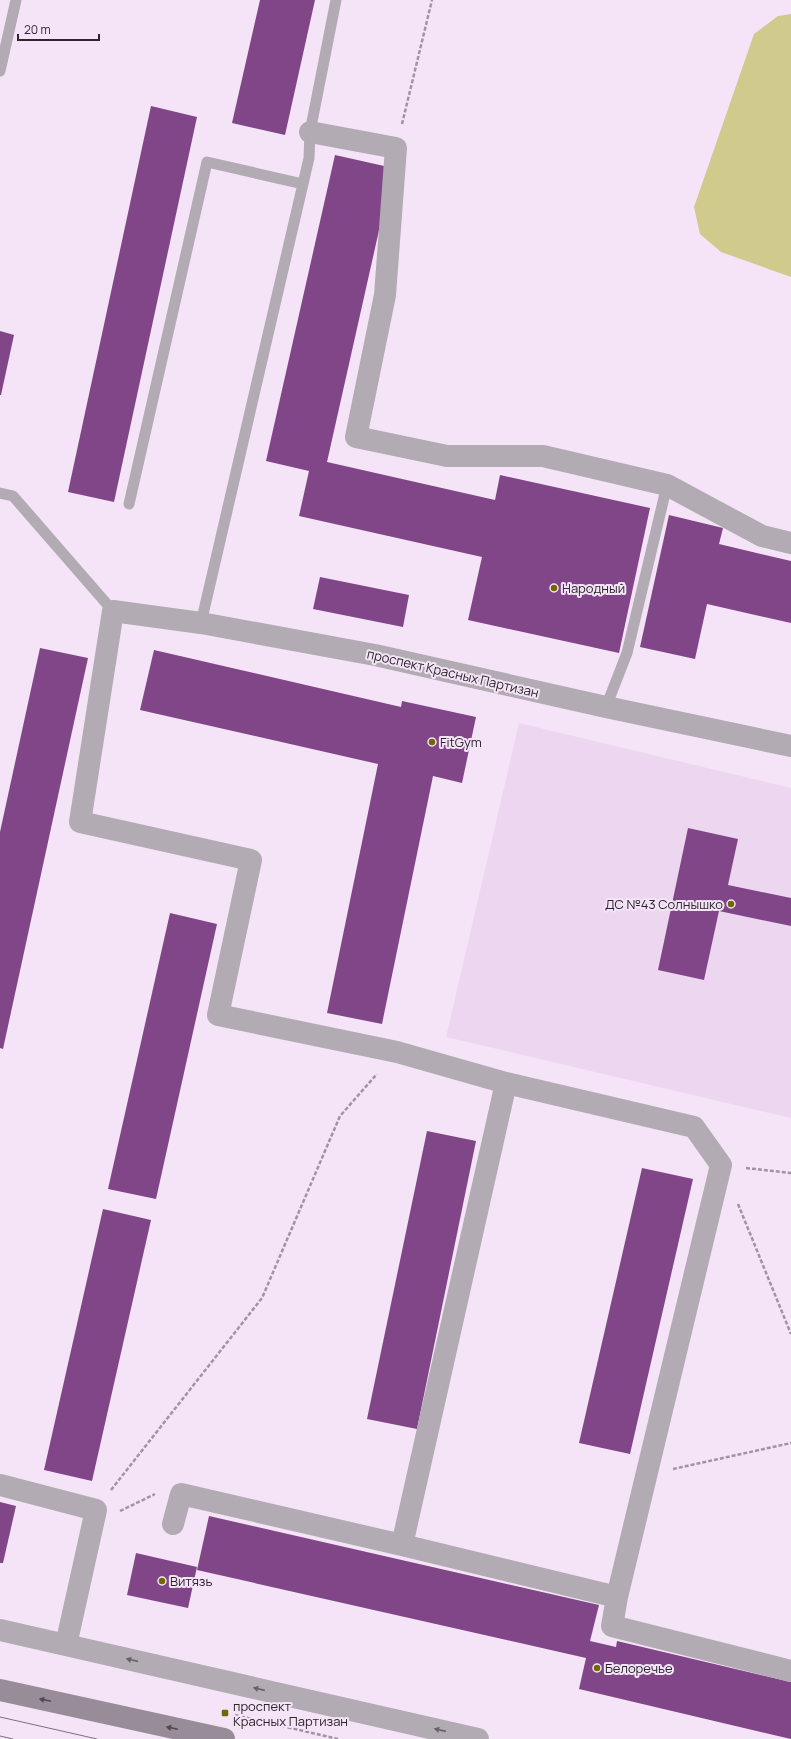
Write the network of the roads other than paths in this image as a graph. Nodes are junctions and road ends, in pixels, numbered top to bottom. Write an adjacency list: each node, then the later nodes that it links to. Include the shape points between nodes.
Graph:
1 (16, 0): 3 (lane)
2 (336, 0): 4 (lane)
3 (0, 71)
4 (310, 132): 5 (lane, via 309,158); 6 (street, via 396,148 385,295 356,437 447,456 543,456)
5 (303, 184): 8 (lane, via 207,162); 11 (lane)
6 (667, 485): 9 (street, via 762,536); 12 (lane, via 627,653)
7 (0, 492): 10 (lane, via 13,496)
8 (129, 504)
9 (791, 543)
10 (112, 611): 11 (street, проспект Красных Партизан); 14 (street, via 80,822 251,860 218,1015 397,1052)
11 (201, 623): 12 (street, проспект Красных Партизан, via 375,655)
12 (606, 707): 13 (street, проспект Красных Партизан)
13 (791, 746)
14 (506, 1083): 17 (street); 18 (street, via 694,1127 721,1165)
15 (0, 1485): 20 (street, via 96,1510)
16 (173, 1524): 17 (street, via 181,1494)
17 (402, 1545): 18 (street)
18 (618, 1597): 21 (street, via 612,1626)
19 (0, 1630): 20 (street)
20 (66, 1645): 24 (street, one-way to 20)
21 (791, 1671)
22 (0, 1690): 23 (main road, one-way to 22)
23 (224, 1739)
24 (478, 1739)

